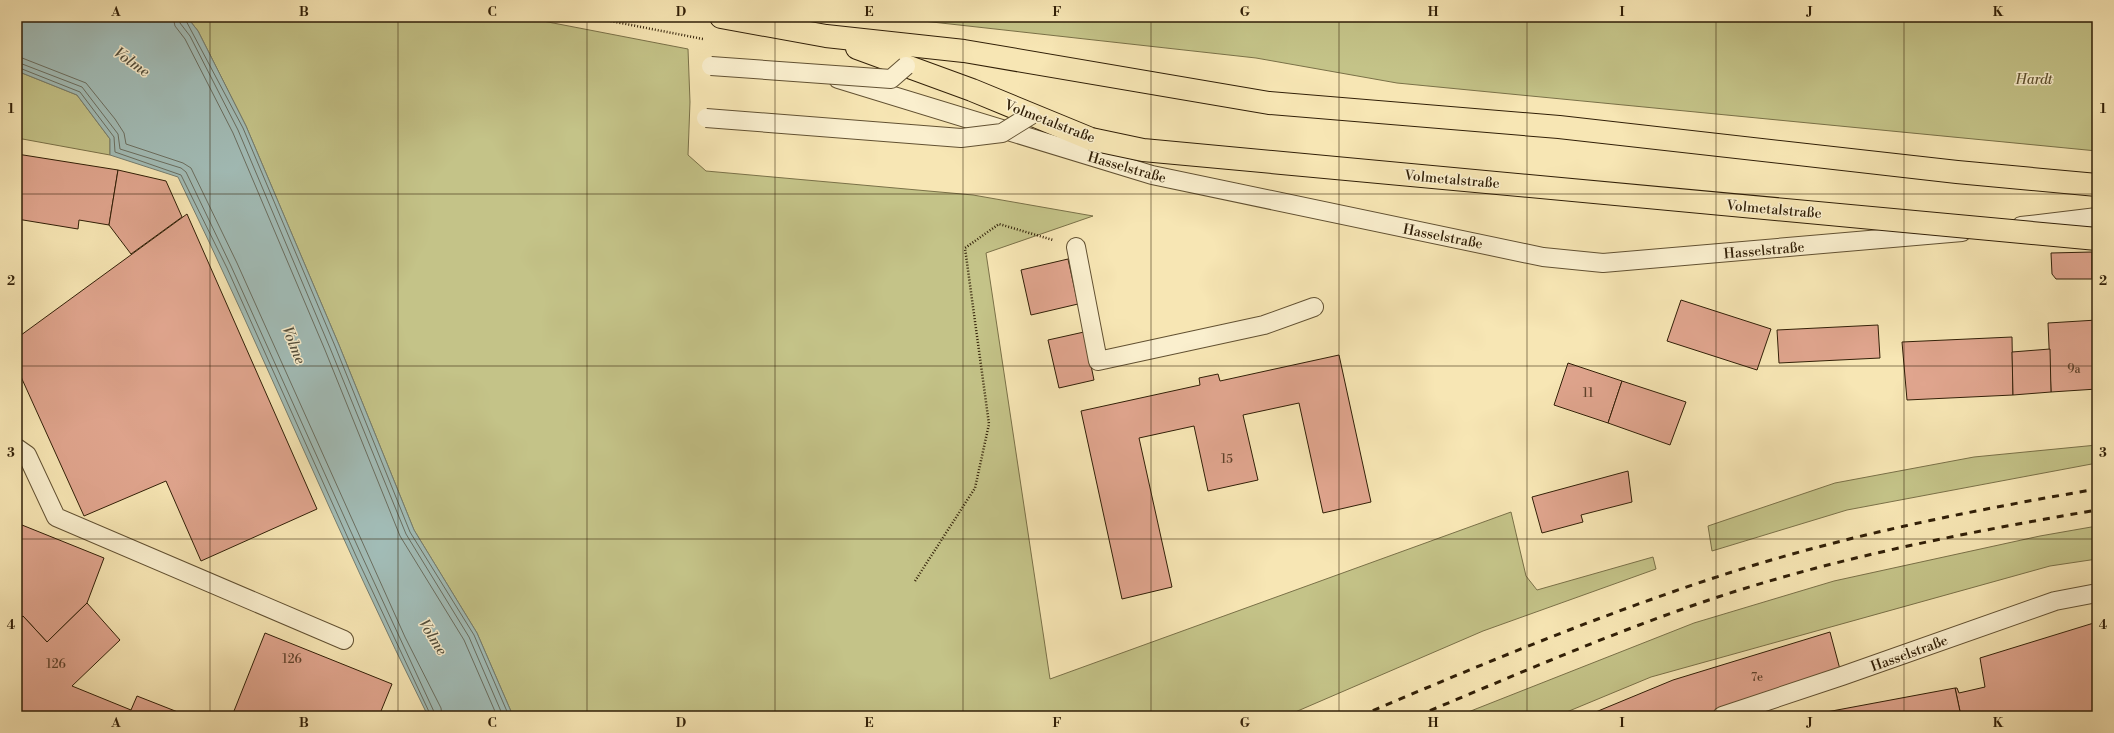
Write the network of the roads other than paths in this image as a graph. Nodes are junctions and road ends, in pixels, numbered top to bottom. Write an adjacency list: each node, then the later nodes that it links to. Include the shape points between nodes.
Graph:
1 (720, 17): 2 (main road, Volmetalstraße)
2 (826, 36): 4 (main road, Volmetalstraße); 8 (main road, Volmetalstraße, via 964,51 1269,103 1559,128)
3 (711, 66): 4 (lane, bridge, via 891,79)
4 (906, 66): 6 (main road, Volmetalstraße)
5 (806, 69): 9 (lane, Hasselstraße, via 1152,175 1543,257 1603,264 1911,238)
6 (1031, 115): 7 (lane, bridge, via 1002,133 961,138); 10 (main road, Volmetalstraße, bridge, via 1091,139 1143,150)
7 (706, 118)
8 (2097, 185)
9 (2097, 217)
10 (2097, 239)
11 (1076, 247): 12 (lane, via 1098,362 1264,325)
12 (1314, 307)
13 (17, 448): 15 (lane, via 27,455 56,516)
14 (2097, 593): 16 (lane, Hasselstraße, via 2055,601)
15 (344, 640)
16 (1722, 716)

